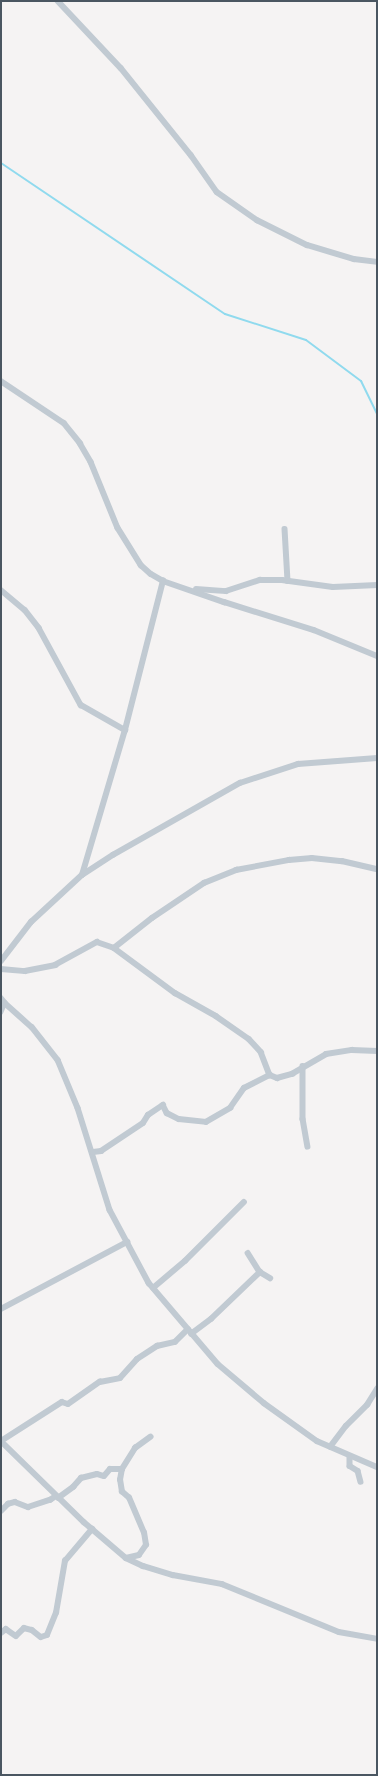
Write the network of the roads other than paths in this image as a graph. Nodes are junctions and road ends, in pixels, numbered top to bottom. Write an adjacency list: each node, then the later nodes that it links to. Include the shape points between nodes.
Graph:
1 (58, 1): 2 (street, via 122,68 217,192 257,220 307,244 354,259)
2 (377, 262)
3 (1, 381): 6 (street, via 64,423 91,462 118,528 141,565)
4 (285, 529): 5 (street)
5 (288, 581): 6 (street, via 260,580 226,591 197,590); 7 (street, via 333,587)
6 (167, 582): 9 (street, via 277,617); 10 (street)
7 (377, 585)
8 (1, 590): 10 (street, via 25,610 39,628 81,705)
9 (377, 656)
10 (125, 730): 13 (street)
11 (377, 758): 13 (street, via 298,764 240,783)
12 (377, 869): 14 (street, via 312,858 236,870 204,883)
13 (82, 875): 15 (street, via 31,922)
14 (114, 948): 16 (street, via 96,942 55,966 25,971); 21 (street, via 175,993 249,1039 261,1052)
15 (1, 962)
16 (1, 969)
17 (3, 1001): 18 (street); 23 (street, via 32,1027 58,1060)
18 (1, 1012)
19 (377, 1051): 20 (street, via 338,1051)
20 (303, 1066): 21 (street, via 282,1078); 22 (street)
21 (270, 1075): 23 (street, via 244,1088 230,1108 206,1122 179,1119 167,1113 163,1105 101,1152)
22 (308, 1147)
23 (93, 1152): 25 (street, via 110,1210)
24 (244, 1202): 29 (street)
25 (127, 1242): 29 (street); 30 (street)
26 (248, 1253): 27 (street)
27 (260, 1272): 28 (street); 31 (street, via 211,1319)
28 (270, 1278)
29 (153, 1288): 31 (street)
30 (1, 1309)
31 (190, 1331): 34 (street, via 175,1342 157,1346 137,1359 120,1378 100,1382 68,1404 62,1402); 35 (street, via 218,1364 241,1384 283,1418)
32 (377, 1389): 35 (street)
33 (150, 1437): 38 (street, via 135,1448)
34 (1, 1441): 40 (street)
35 (330, 1447): 36 (street)
36 (350, 1457): 37 (street); 39 (street, via 350,1466 358,1471)
37 (377, 1467)
38 (122, 1469): 40 (street, via 110,1469 104,1476 97,1474 81,1478); 43 (street, via 122,1492 135,1511 146,1545 139,1555)
39 (361, 1482)
40 (57, 1497): 41 (street, via 28,1507 16,1502 8,1504); 42 (street)
41 (1, 1511)
42 (92, 1528): 43 (street); 44 (street, via 65,1560 56,1614 46,1635 41,1637 24,1628 16,1636 6,1629)
43 (126, 1558): 45 (street, via 174,1575 222,1584 339,1632)
44 (1, 1634)
45 (377, 1639)

